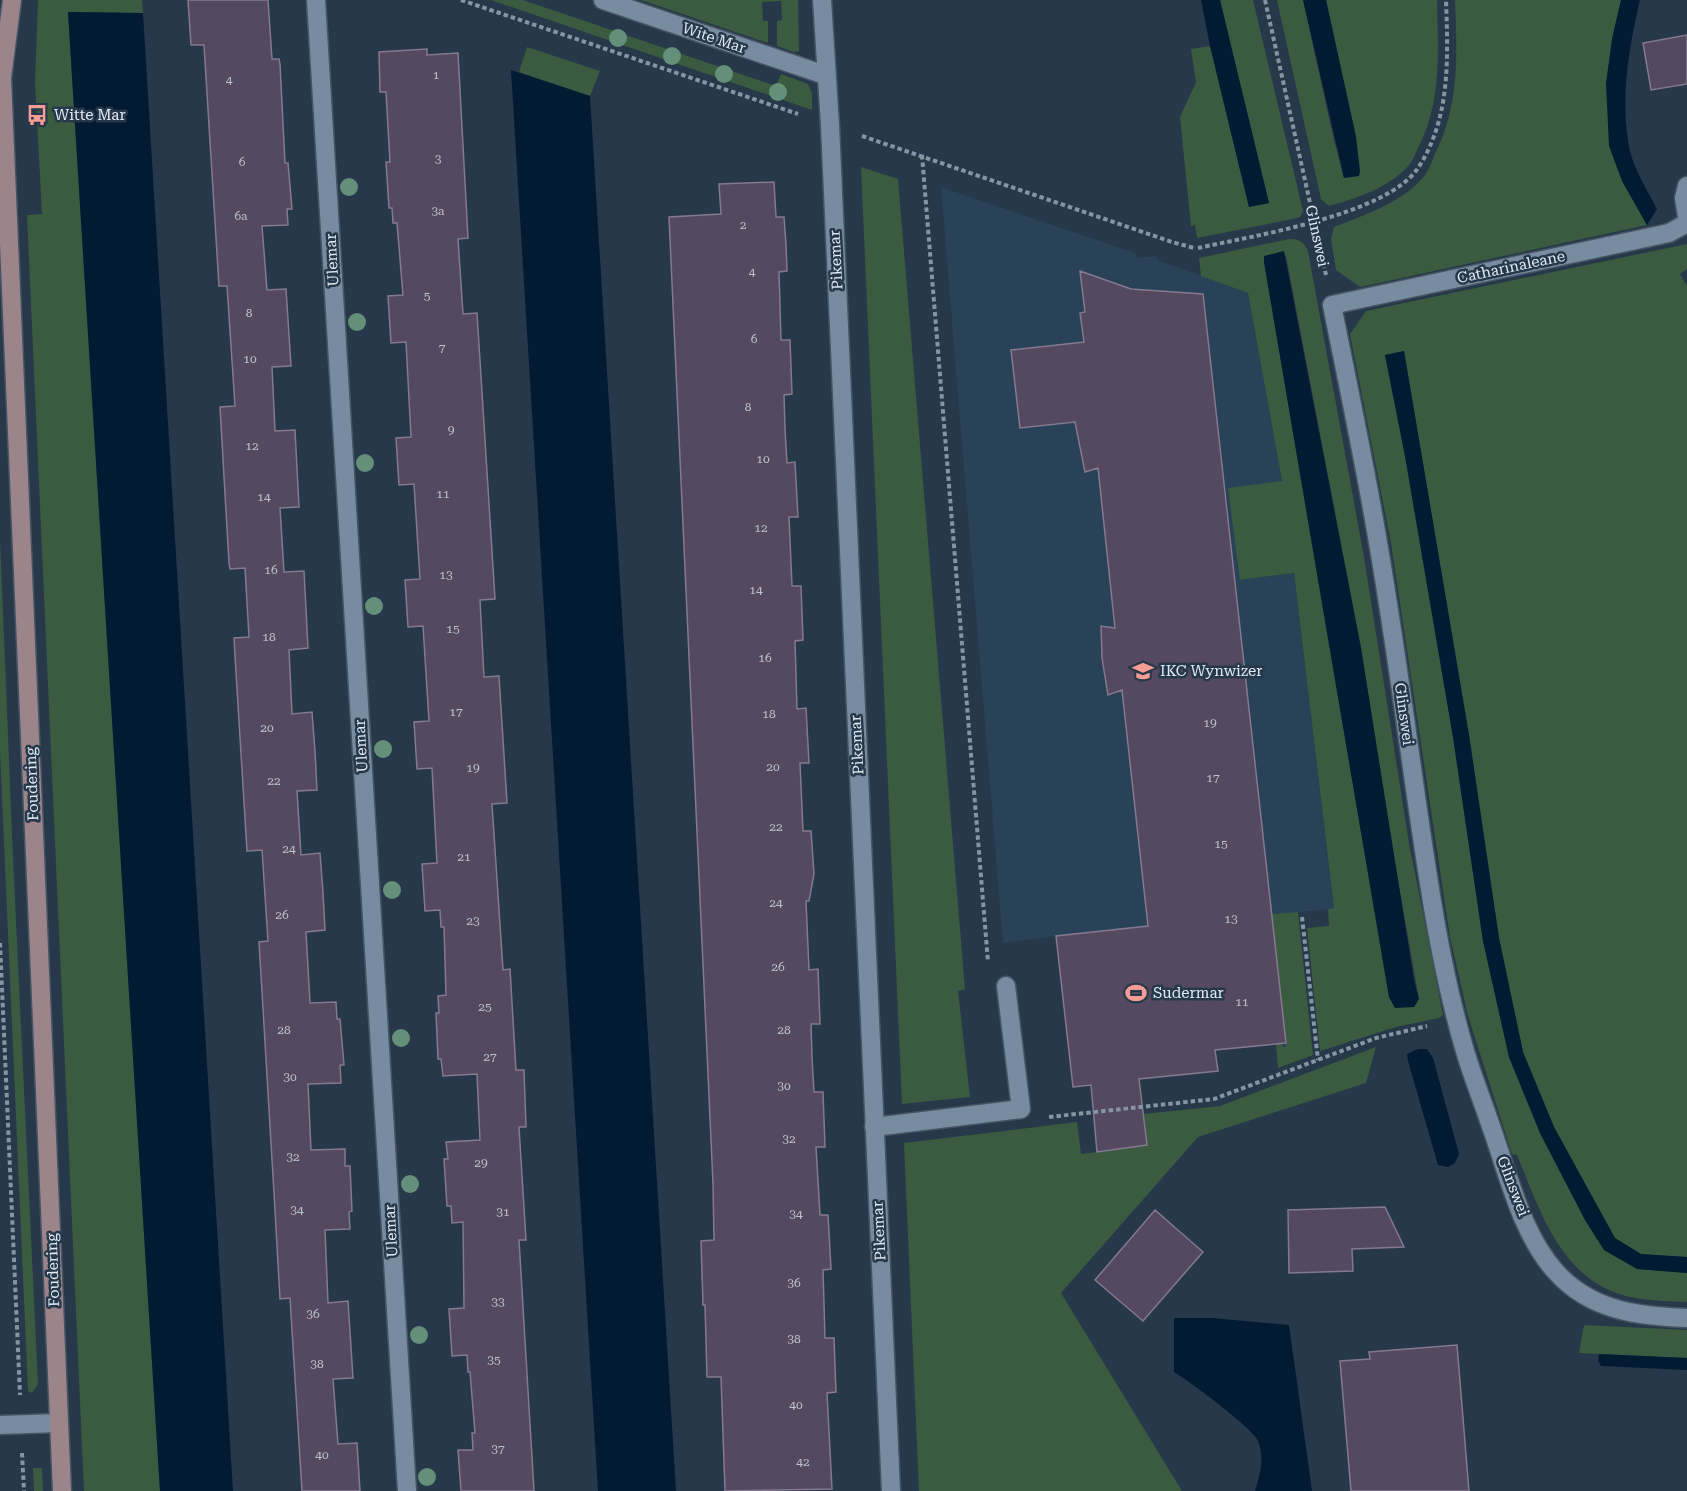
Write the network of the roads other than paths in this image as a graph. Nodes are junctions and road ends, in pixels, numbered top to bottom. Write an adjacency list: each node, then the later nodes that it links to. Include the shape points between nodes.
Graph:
1 (12, 0): 5 (street, Foudering)
2 (316, 0): 17 (street, Ulemar)
3 (603, 0): 6 (street, Wite Mar)
4 (822, 0): 6 (street, Pikemar)
5 (1, 75): 14 (street, Foudering)
6 (825, 75): 12 (street, Pikemar)
7 (1687, 186): 8 (street)
8 (1687, 216)
9 (1687, 224): 10 (street, Catharinaleane, via 1669,233)
10 (1332, 305): 13 (street, Glinswei, via 1376,530 1430,896 1465,1051 1511,1186 1536,1245 1575,1291 1618,1311)
11 (1006, 986): 12 (street, via 1021,1109)
12 (874, 1127): 18 (street, Pikemar)
13 (1687, 1318)
14 (59, 1423): 15 (street); 16 (street, Foudering)
15 (0, 1425)
16 (62, 1491)
17 (406, 1491)
18 (891, 1491)

